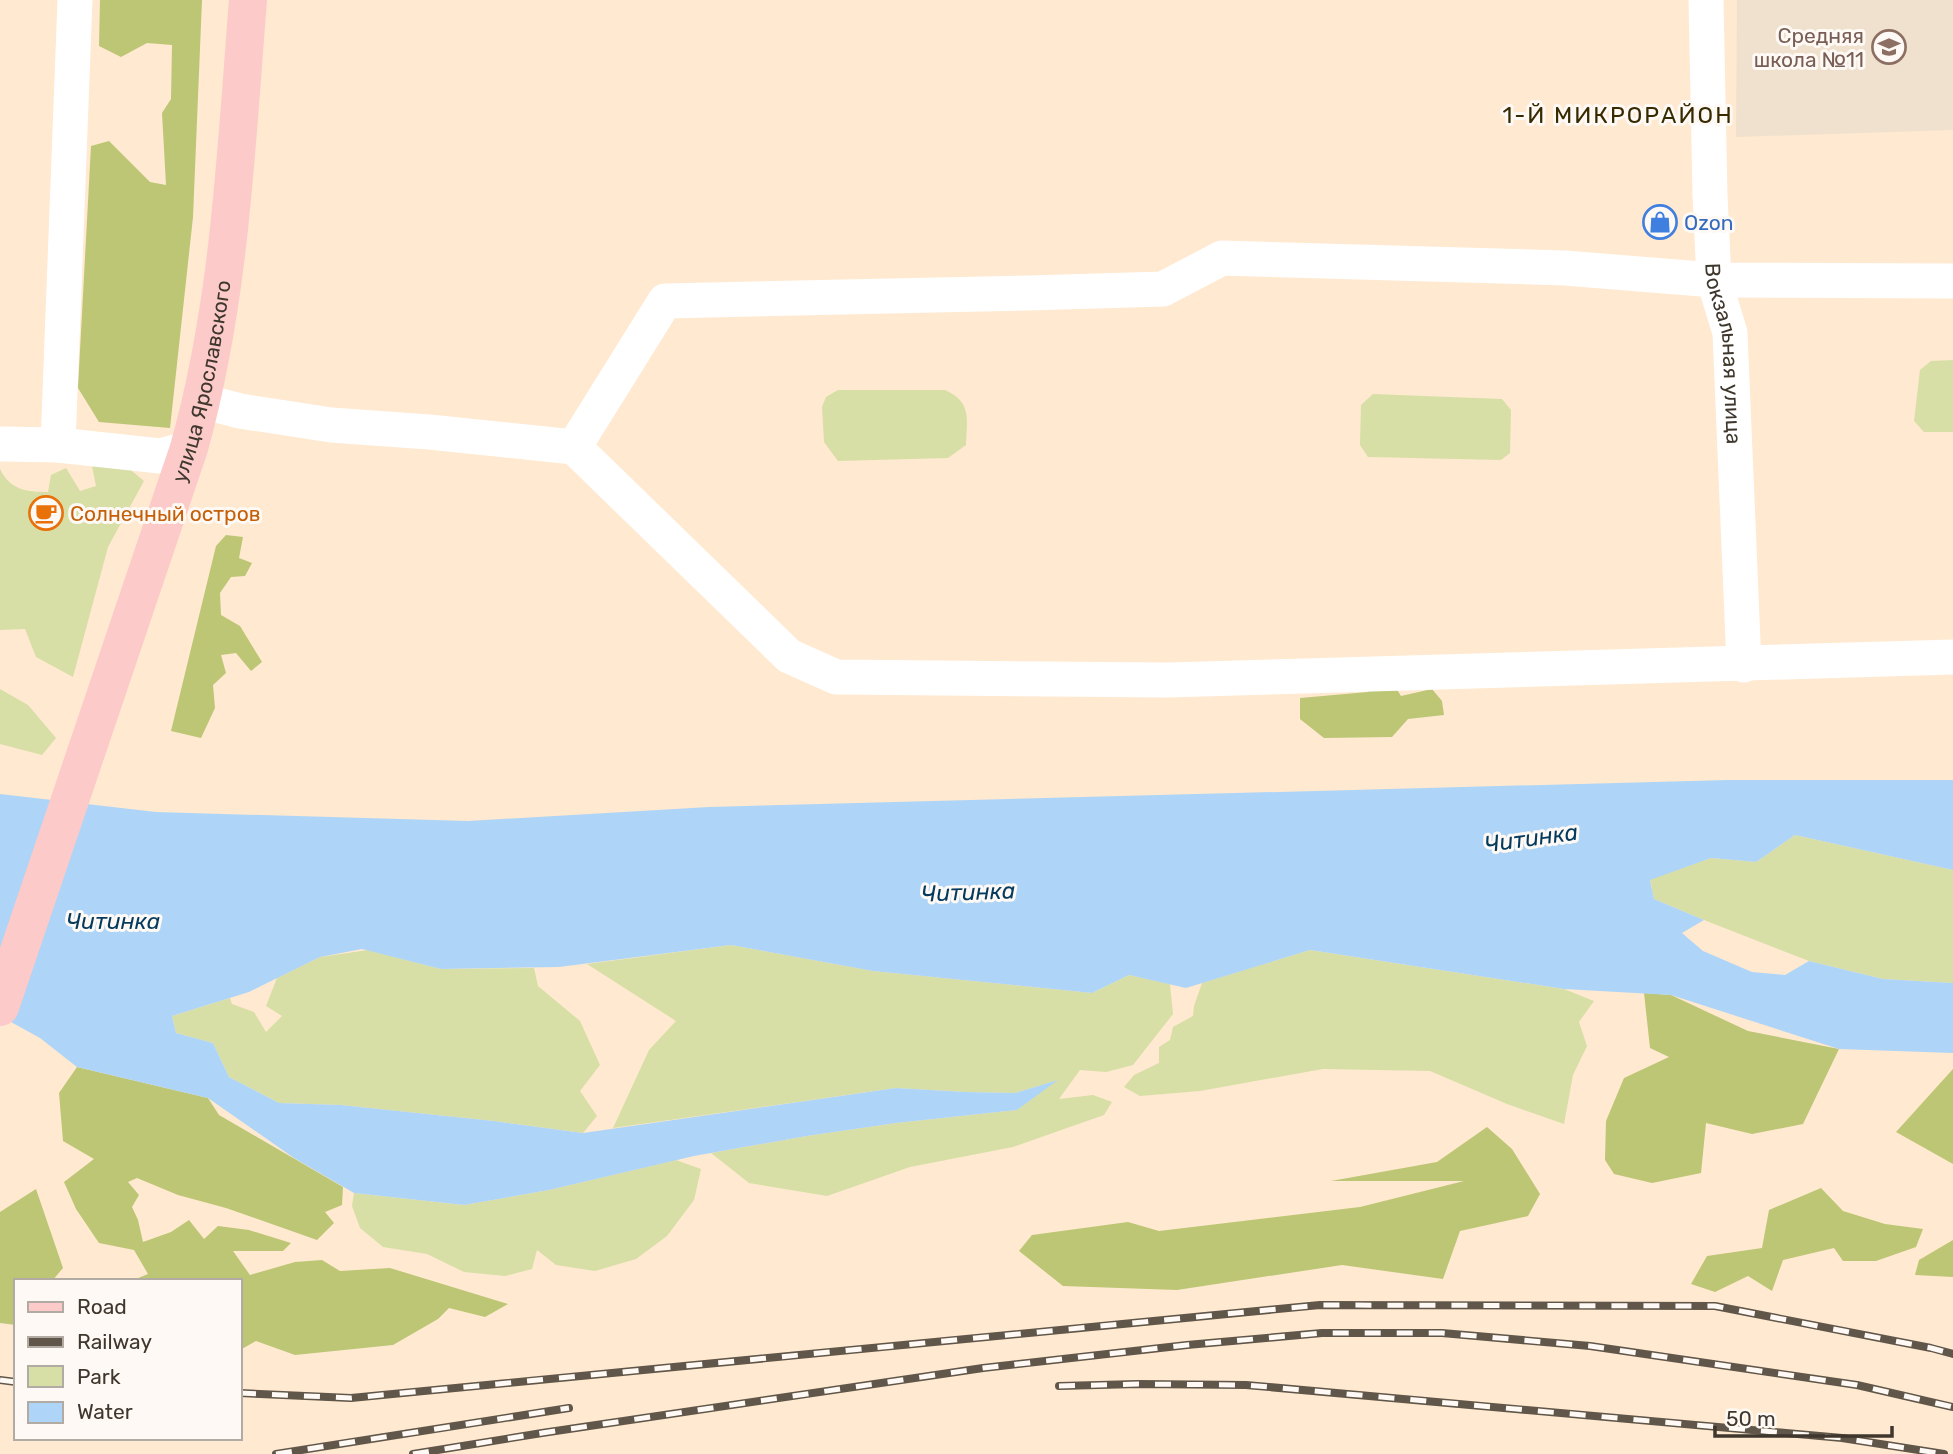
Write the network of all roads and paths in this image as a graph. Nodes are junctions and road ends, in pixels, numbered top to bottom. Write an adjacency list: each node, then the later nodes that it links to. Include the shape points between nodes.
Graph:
1 (75, 0): 8 (street)
2 (248, 0): 6 (main road, улица Ярославского, via 229,237)
3 (1706, 0): 4 (street, Вокзальная улица)
4 (1714, 279): 5 (street); 9 (street, via 1564,268 1222,258 1163,289 665,301); 12 (street, Вокзальная улица, via 1730,333)
5 (1953, 281)
6 (202, 401): 9 (street, via 331,425); 10 (main road, улица Ярославского)
7 (0, 444): 8 (street)
8 (58, 445): 10 (street, via 160,456)
9 (574, 447): 12 (street, via 789,656 836,677 1168,680)
10 (188, 448): 13 (main road, улица Ярославского)
11 (1953, 657): 12 (street)
12 (1744, 665)
13 (0, 1007)

